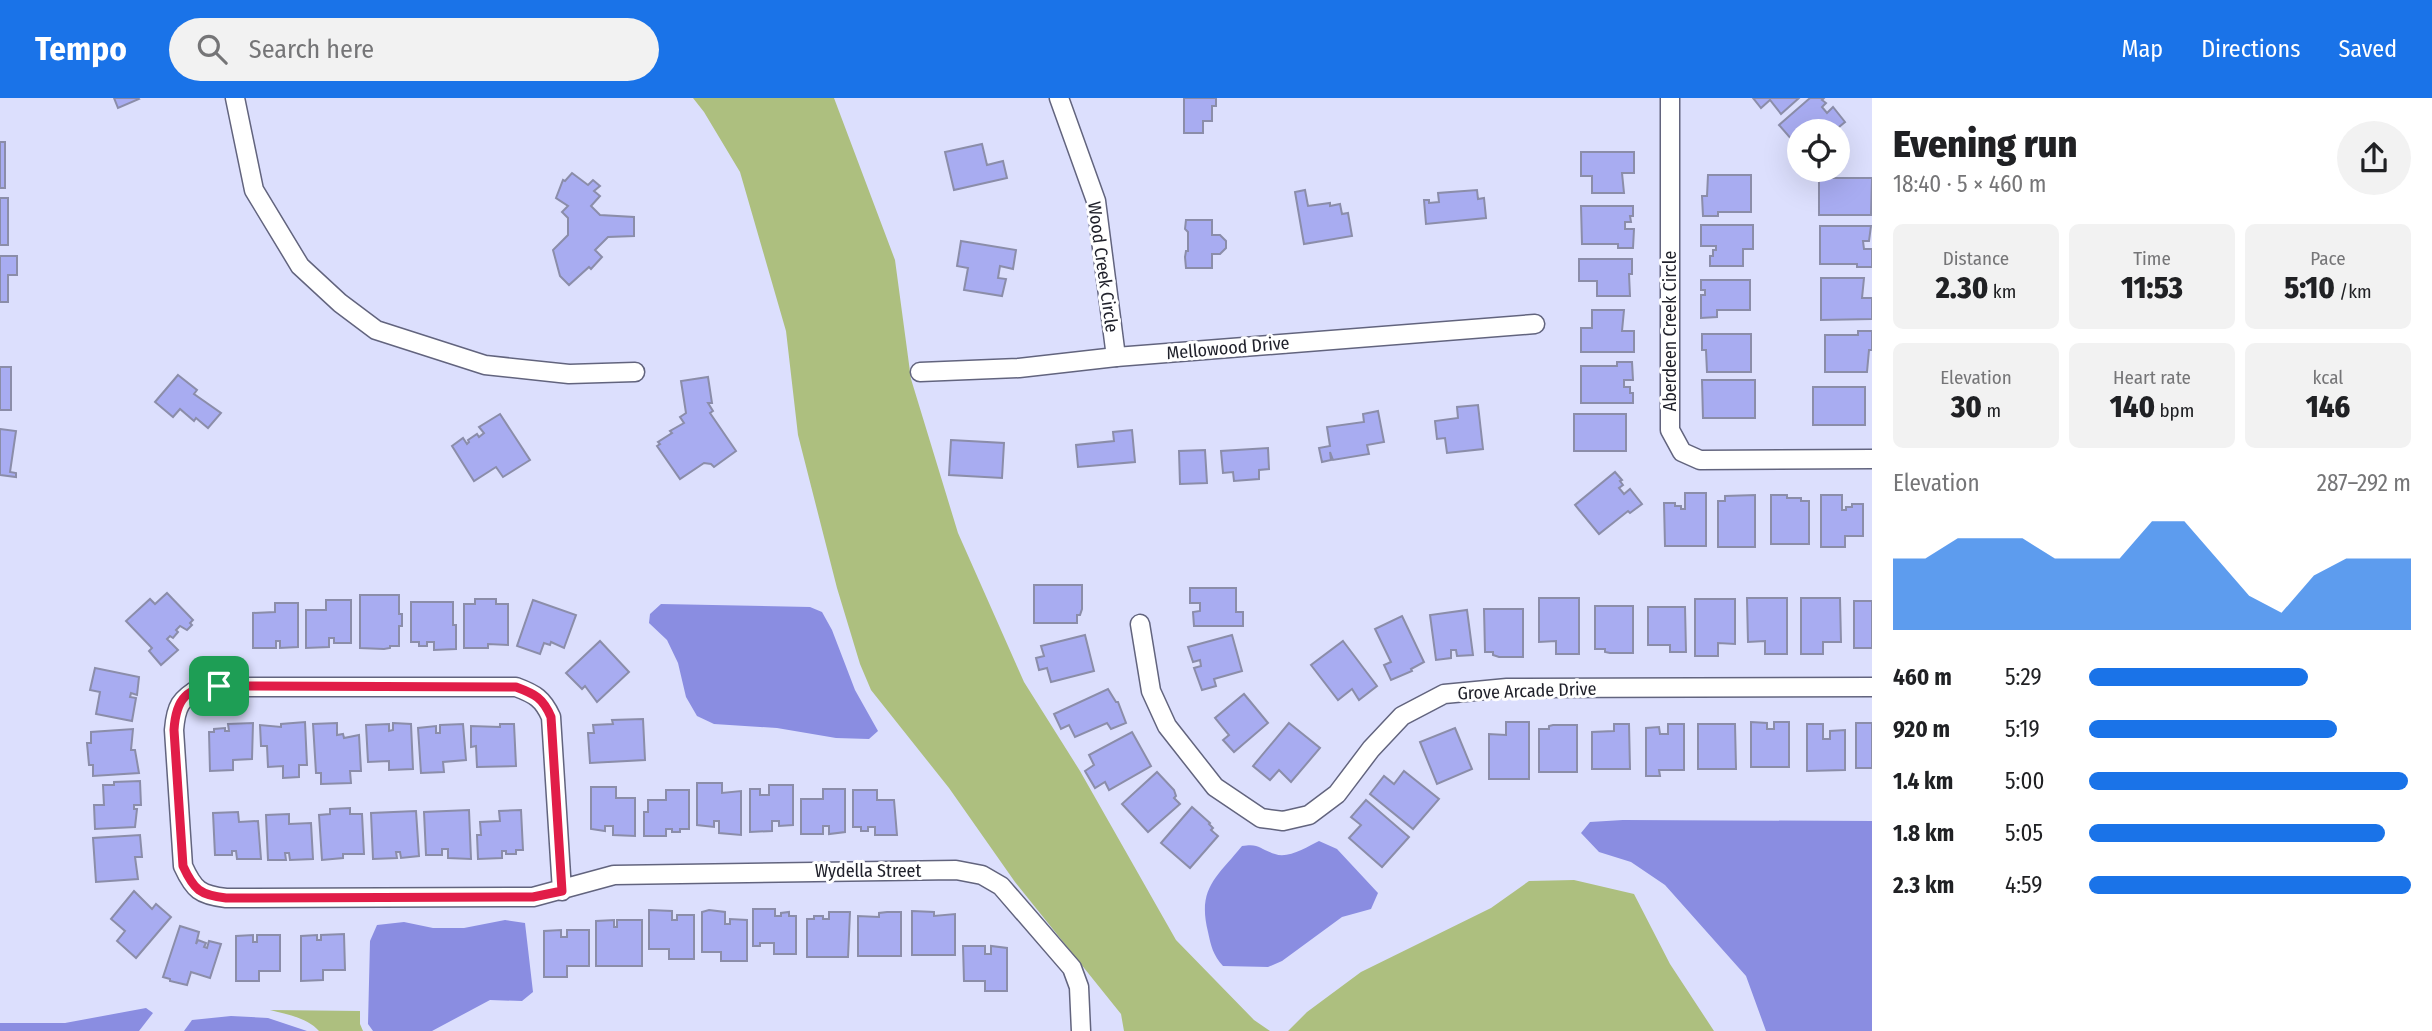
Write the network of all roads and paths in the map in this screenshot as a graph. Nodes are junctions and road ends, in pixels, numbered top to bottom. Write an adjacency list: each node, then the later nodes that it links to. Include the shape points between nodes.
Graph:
1 (235, 98): 6 (street, via 254,190 300,265 376,330 485,365 569,374)
2 (1059, 98): 5 (street, Wood Creek Circle, via 1096,201)
3 (1670, 98): 8 (street, Aberdeen Creek Circle, via 1670,429 1682,452 1700,460)
4 (1535, 324): 5 (street, Mellowood Drive)
5 (1116, 357): 7 (street, Mellowood Drive, via 1019,368)
6 (635, 372)
7 (920, 372)
8 (1872, 459)
9 (1140, 624): 10 (street, Grove Arcade Drive, via 1152,691 1167,726 1215,786 1261,818 1283,821 1309,816 1337,794 1402,716 1444,694 1507,688)
10 (1872, 687)
11 (562, 891): 11 (street, Wydella Street, via 551,717 536,694 516,687 201,687 187,695 176,710 183,866 192,885 206,896 533,897); 12 (street, Wydella Street, via 614,875 656,873 956,870 982,875 1001,886 1072,968 1079,987)
12 (1081, 1031)

